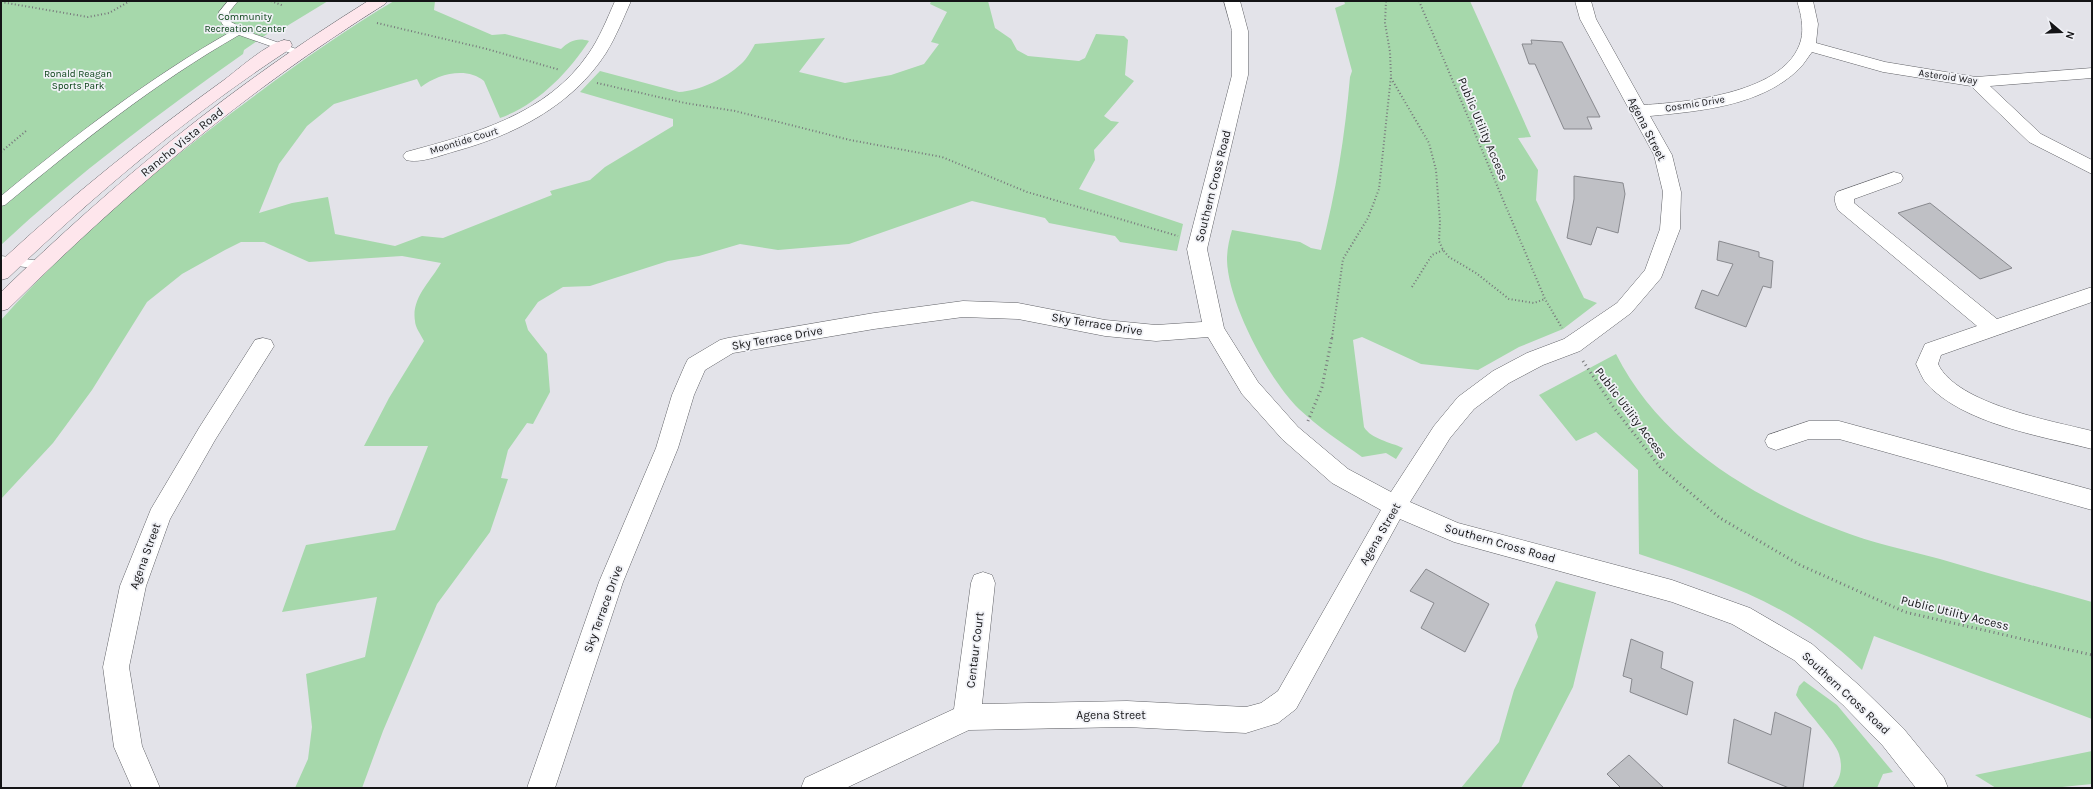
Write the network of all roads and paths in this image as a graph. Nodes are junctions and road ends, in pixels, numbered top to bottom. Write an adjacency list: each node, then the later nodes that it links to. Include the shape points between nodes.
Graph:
1 (130, 1): 12 (path, via 109,13 88,17)
2 (233, 1): 15 (lane, via 224,12 225,20 229,26)
3 (271, 1): 13 (path)
4 (354, 1): 17 (main road, Rancho Vista Road)
5 (379, 1): 18 (main road, Rancho Vista Road)
6 (624, 1): 20 (street, Moontide Court, via 606,39)
7 (1232, 1): 30 (street, Southern Cross Road, via 1240,31 1240,74 1219,167)
8 (1386, 1): 21 (path, via 1384,13 1390,52)
9 (1419, 1): 36 (path, Public Utility Access)
10 (1583, 1): 23 (street, Agena Street, via 1588,19)
11 (1805, 1): 16 (street, Cosmic Drive, via 1810,17)
12 (1, 2)
13 (284, 6)
14 (372, 21): 20 (path, via 487,49)
15 (239, 30): 17 (lane); 29 (lane, via 204,50 123,106)
16 (1808, 45): 22 (street, Asteroid Way, via 1883,67); 23 (street, Cosmic Drive, via 1798,61 1783,74 1758,89 1721,101 1682,108)
17 (281, 47): 18 (lane); 32 (main road, Rancho Vista Road, via 182,118)
18 (300, 53): 33 (main road, Rancho Vista Road, via 208,120 130,185)
19 (2092, 73): 22 (street, Asteroid Way)
20 (578, 77): 26 (street, Moontide Court, via 528,118 488,136); 30 (path, via 670,100 735,111 850,140 942,157 1027,192)
21 (1390, 78): 31 (path, via 1429,142 1436,170 1439,241); 42 (path, via 1379,189 1375,205 1364,226 1348,246 1343,259 1326,367 1318,400 1308,421)
22 (1976, 82): 27 (street, via 2035,138)
23 (1639, 111): 40 (street, Agena Street, via 1663,155 1672,192 1670,229 1654,273 1624,308)
24 (26, 131): 25 (path)
25 (1, 152)
26 (412, 156)
27 (2092, 168)
28 (1894, 178): 38 (street, via 1844,196 1845,205)
29 (1, 202)
30 (1198, 242): 39 (street, Southern Cross Road, via 1197,249)
31 (1443, 250): 34 (path, via 1432,255); 36 (path, via 1449,257 1476,273 1509,299 1534,304)
32 (5, 265): 33 (lane)
33 (41, 265): 37 (main road, Rancho Vista Road)
34 (1412, 287)
35 (2092, 294): 38 (street)
36 (1545, 299): 40 (path, Public Utility Access)
37 (1, 304)
38 (1993, 328): 43 (street, via 1933,350 1927,364 1934,377 1967,402 2016,419)
39 (1214, 329): 42 (street, Southern Cross Road, via 1250,388); 51 (street, Sky Terrace Drive, via 1156,333 1105,328 1018,311 963,309 728,346 696,365 612,582)
40 (1572, 345): 46 (street, Agena Street, via 1536,359 1501,377 1466,403 1442,432); 48 (path, Public Utility Access, via 1614,408 1660,466 1720,518 1800,565 1905,612)
41 (263, 346): 50 (street, Agena Street, via 159,516 133,586 116,667 128,747)
42 (1293, 436): 46 (street, Southern Cross Road, via 1340,476)
43 (2092, 440)
44 (1776, 441): 45 (street, via 1809,430 1839,430)
45 (2092, 500)
46 (1395, 506): 49 (street, Agena Street, via 1287,700 1268,714 1246,720 1127,714); 53 (street, Southern Cross Road, via 1454,532 1672,591 1741,616 1802,652 1852,696 1893,737)
47 (983, 583): 49 (street, Centaur Court)
48 (2092, 655)
49 (967, 717): 52 (street, Agena Street)
50 (146, 788)
51 (541, 788)
52 (815, 788)
53 (1934, 788)

